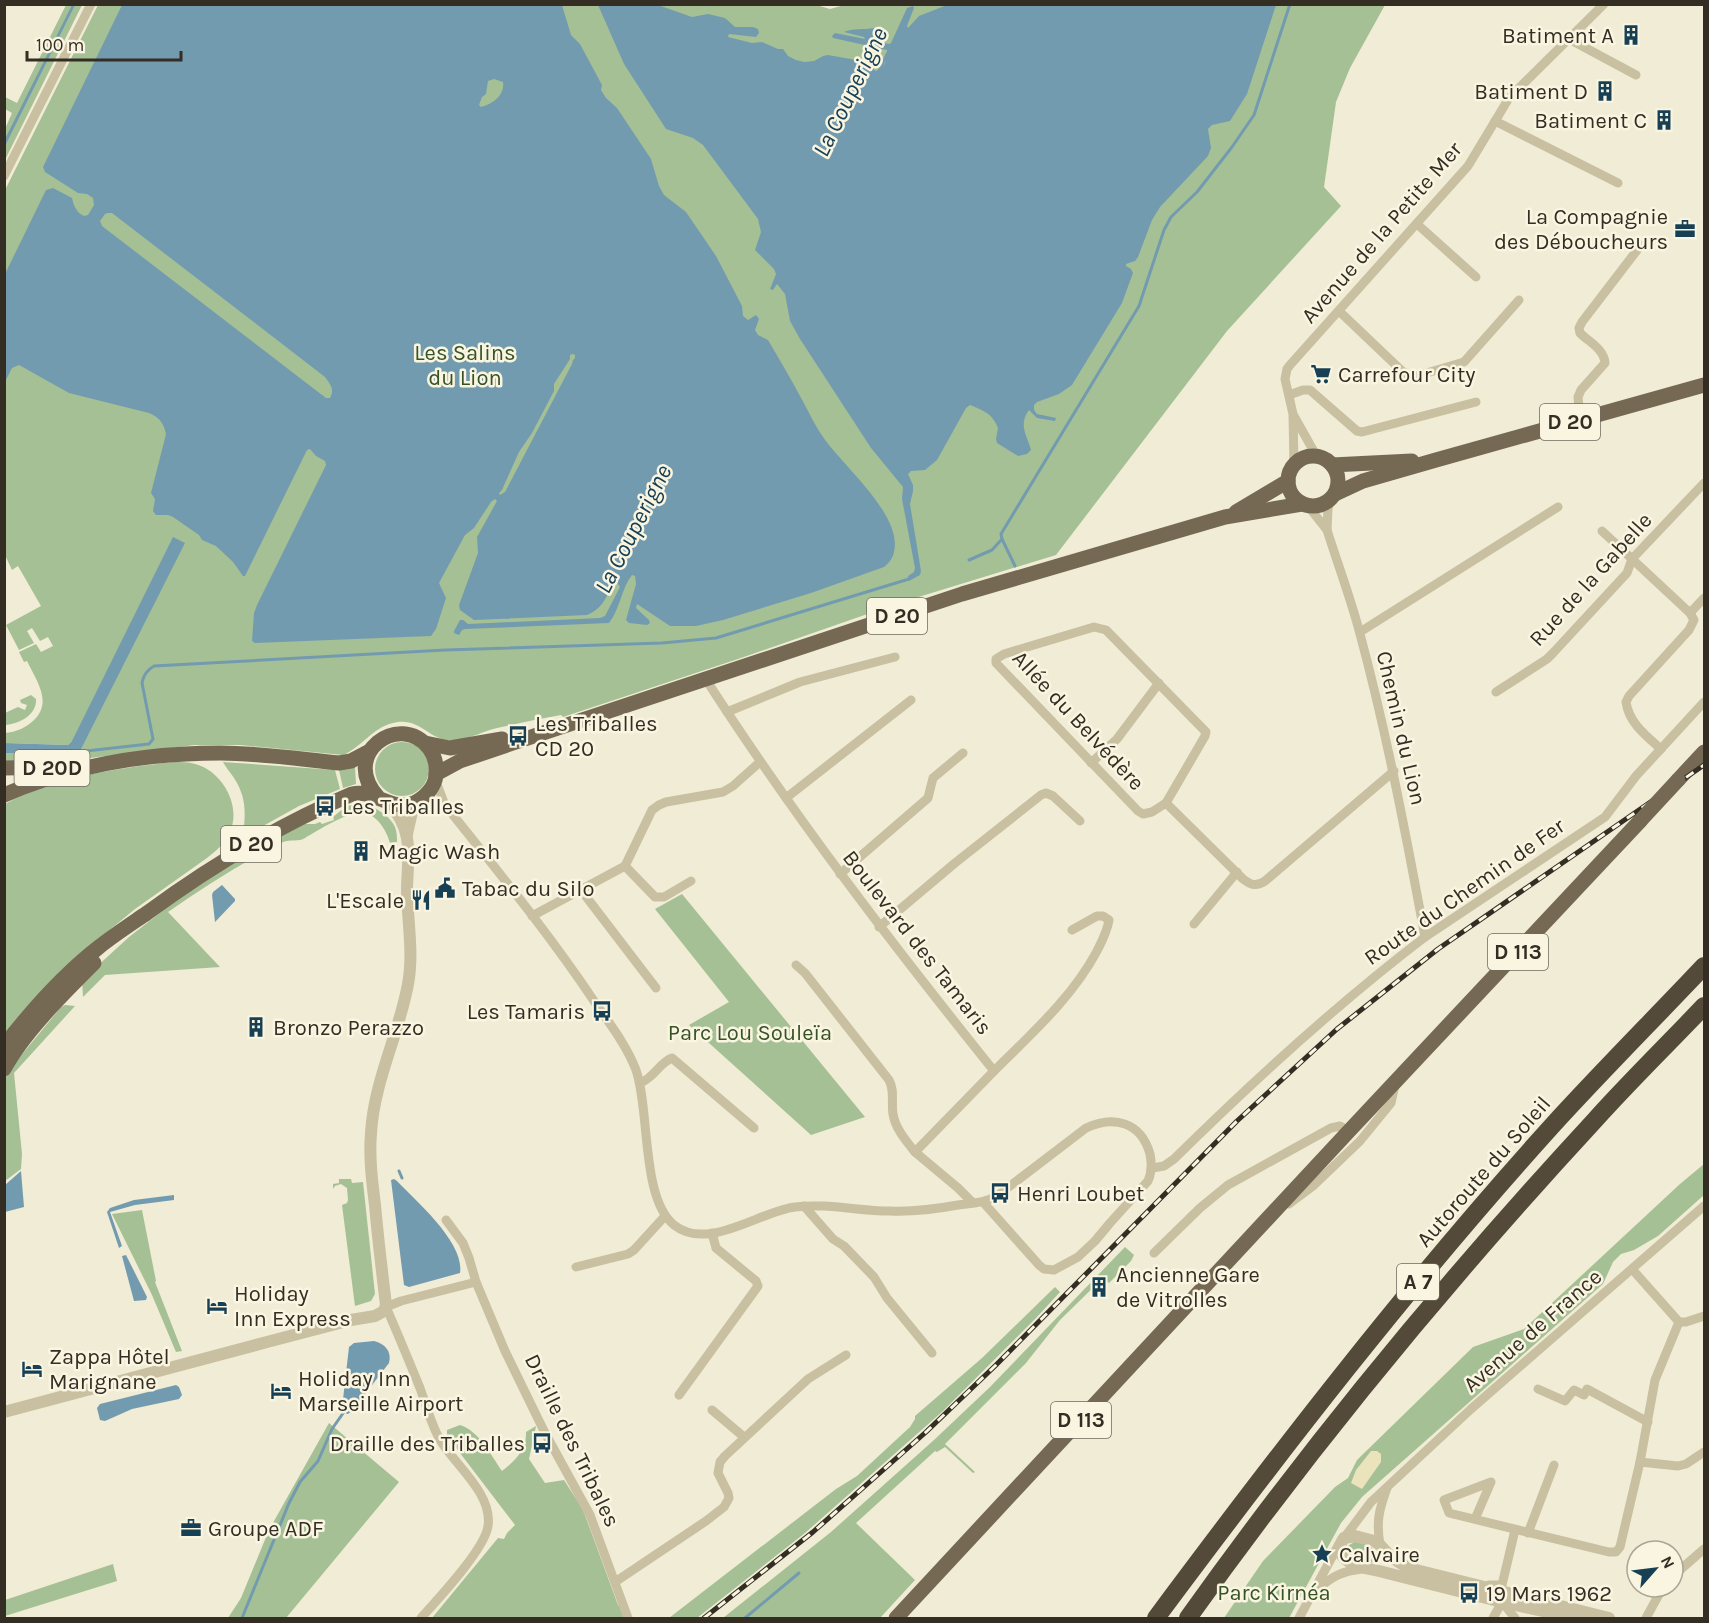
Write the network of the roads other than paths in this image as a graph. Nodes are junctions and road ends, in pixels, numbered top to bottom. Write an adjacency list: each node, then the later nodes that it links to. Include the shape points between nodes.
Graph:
1 (91, 4): 6 (street)
2 (1604, 4): 3 (street, Avenue de la Petite Mer)
3 (1569, 39): 4 (street); 5 (street, Avenue de la Petite Mer, via 1509,98)
4 (1636, 75)
5 (1495, 121): 7 (street); 8 (street, Avenue de la Petite Mer, via 1468,166)
6 (4, 176)
7 (1618, 183)
8 (1417, 224): 10 (street); 12 (street, Avenue de la Petite Mer)
9 (1641, 245): 17 (street, via 1579,328 1601,352 1605,363 1581,390)
10 (1476, 277)
11 (1520, 300): 12 (street, via 1466,361 1413,377)
12 (1339, 311): 14 (street, Avenue de la Petite Mer, via 1287,369)
13 (1704, 385): 17 (main road, D 20)
14 (1289, 395): 15 (street, via 1310,390 1362,432); 16 (street, Avenue de la Petite Mer)
15 (1476, 402)
16 (1293, 414): 18 (street, Avenue de la Petite Mer); 20 (street, Avenue de la Petite Mer)
17 (1580, 420): 19 (main road, D 20)
18 (1317, 457): 20 (main road, via 1301,459); 21 (main road)
19 (1436, 460): 21 (main road, D 20); 24 (main road, D 20, via 1363,481)
20 (1294, 465): 22 (main road)
21 (1332, 465): 24 (main road, via 1338,479)
22 (1288, 481): 25 (main road, via 1292,495); 27 (main road, D 20)
23 (1704, 483): 30 (street, Rue de la Gabelle)
24 (1333, 497): 25 (main road, via 1320,506); 28 (street, Chemin du Lion, via 1328,508)
25 (1305, 505): 27 (main road, D 20); 28 (street, Chemin du Lion)
26 (1558, 507): 33 (street)
27 (1225, 518): 35 (main road, D 20, via 962,594)
28 (1328, 530): 33 (street, Chemin du Lion)
29 (1602, 531): 30 (street)
30 (1632, 560): 32 (street); 37 (street, Rue de la Gabelle, via 1627,573 1547,659)
31 (1704, 598): 32 (street)
32 (1690, 613): 43 (street, via 1694,620 1689,630 1626,702 1635,724)
33 (1360, 632): 51 (street, Chemin du Lion)
34 (895, 657): 40 (street, via 800,682)
35 (705, 678): 40 (street, Boulevard des Tamaris); 41 (main road, D 20)
36 (1159, 683): 48 (street, via 1117,739); 48 (street, Allée du Belvédère, via 1106,630 1098,627 996,659 998,667); 57 (street, Allée du Belvédère, via 1206,732)
37 (1496, 692)
38 (911, 700): 54 (street)
39 (1704, 702): 43 (street, Route du Chemin de Fer)
40 (727, 712): 47 (street, Boulevard des Tamaris)
41 (571, 724): 42 (main road, D 20, via 458,747); 52 (main road, D 20, via 460,761)
42 (425, 743): 44 (main road, via 416,737 396,734); 52 (main road, via 436,763)
43 (1661, 749): 71 (street, Route du Chemin de Fer, via 1605,817)
44 (370, 751): 49 (main road, via 339,763 219,753); 55 (main road, via 366,760 367,781 371,790)
45 (1704, 752): 79 (main road, D 113, bridge)
46 (963, 753): 63 (street, via 933,778 928,798)
47 (760, 762): 54 (street, Boulevard des Tamaris); 61 (street, via 723,792 666,802 654,808)
48 (1091, 763): 57 (street, Allée du Belvédère, via 1143,814)
49 (99, 765): 50 (main road, D 20D); 53 (main road)
50 (4, 768)
51 (1394, 771): 62 (street, via 1265,881 1253,885); 71 (street, Chemin du Lion)
52 (436, 776): 56 (main road, via 431,789); 58 (street)
53 (4, 795)
54 (786, 798): 63 (street, Boulevard des Tamaris)
55 (384, 800): 56 (main road, via 406,805); 60 (street, via 400,817); 67 (main road, D 20, via 365,793 352,794 276,830 223,860)
56 (418, 801): 58 (street, via 433,800); 60 (street)
57 (1166, 802): 62 (street)
58 (445, 805): 66 (street)
59 (1080, 821): 69 (street, via 1053,796 1041,795)
60 (407, 834): 97 (street, via 411,965 403,1008 375,1101 370,1142)
61 (625, 866): 64 (street, via 656,897 664,897); 65 (street)
62 (1237, 872): 68 (street)
63 (840, 874): 69 (street, Boulevard des Tamaris)
64 (690, 881)
65 (581, 891): 66 (street); 74 (street)
66 (532, 916): 80 (street, via 613,1029)
67 (135, 922): 76 (main road, D 20, via 73,969); 77 (main road, D 20, via 68,990 12,1054)
68 (1194, 924)
69 (879, 927): 78 (street, Boulevard des Tamaris)
70 (1072, 930): 78 (street, via 1097,916 1109,920 1106,935 1078,981)
71 (1425, 937): 84 (street, Route du Chemin de Fer, via 1312,1029 1174,1159)
72 (796, 965): 83 (street, via 889,1080 894,1117)
73 (1704, 966): 128 (highway, Autoroute du Soleil / A 7, via 1551,1127 1398,1304)
74 (656, 988)
75 (1704, 1006): 129 (highway, A 7, via 1595,1119 1424,1315 1300,1468)
76 (4, 1046)
77 (4, 1069)
78 (994, 1071): 83 (street)
79 (1396, 1082): 82 (main road, D 113); 91 (street, via 1391,1103 1360,1142 1313,1186)
80 (640, 1083): 81 (street, via 672,1058); 89 (street, via 656,1199)
81 (754, 1128)
82 (1349, 1131): 91 (main road, D 113); 93 (street, via 1340,1126 1331,1128 1242,1176 1200,1208)
83 (915, 1152): 86 (street)
84 (1152, 1168): 85 (street, via 1146,1143 1138,1132 1122,1123 1101,1122 1086,1128 997,1196); 85 (street, via 1148,1181 1095,1241 1078,1257 1049,1271 1039,1265)
85 (983, 1202): 86 (street)
86 (973, 1203): 87 (street, via 890,1211)
87 (804, 1206): 92 (street, via 789,1207); 100 (street, via 874,1277)
88 (1704, 1206): 95 (street, Avenue de France)
89 (664, 1216): 92 (street, via 684,1231); 94 (street, via 628,1254)
90 (446, 1220): 96 (street, Draille des Tribales, via 463,1242)
91 (1265, 1222): 127 (main road, D 113)
92 (712, 1233): 103 (street, via 716,1248 758,1286)
93 (1154, 1253)
94 (576, 1267)
95 (1632, 1269): 99 (street); 111 (street, Avenue de France)
96 (476, 1282): 97 (street); 120 (street, Draille des Tribales, via 544,1431 590,1515)
97 (386, 1307): 105 (street, via 375,1316); 125 (street, via 440,1439 479,1491 488,1512 488,1527 480,1546)
98 (1704, 1316): 99 (street)
99 (1679, 1322): 106 (street, via 1655,1380)
100 (932, 1353)
101 (846, 1355): 107 (street, via 808,1379)
102 (1538, 1389): 106 (street, via 1565,1401 1574,1390 1584,1395 1587,1389)
103 (679, 1395)
104 (712, 1410): 107 (street)
105 (4, 1412)
106 (1648, 1422): 109 (street)
107 (744, 1437): 120 (street, via 718,1467 729,1498 724,1507)
108 (1704, 1452): 109 (street, via 1678,1466)
109 (1640, 1462): 114 (street, via 1616,1552)
110 (1554, 1465): 114 (street)
111 (1388, 1486): 115 (street, Avenue de France); 116 (street, Avenue de France, via 1377,1521)
112 (1475, 1519): 112 (street, via 1479,1510 1491,1482 1444,1500 1449,1513); 113 (street)
113 (1515, 1530): 114 (street); 121 (street, via 1502,1585)
114 (1528, 1533)
115 (1342, 1540): 116 (street, via 1359,1536); 119 (street, via 1340,1549 1345,1560); 122 (street, Avenue de France)
116 (1382, 1548): 119 (street); 121 (street, via 1408,1568)
117 (1704, 1549): 118 (street)
118 (1685, 1566)
119 (1369, 1569): 122 (street, via 1336,1575); 124 (street)
120 (615, 1582): 126 (street, Draille des Tribales)
121 (1477, 1585): 134 (street)
122 (1312, 1594): 130 (street, Avenue de France)
123 (1656, 1599): 135 (street)
124 (1502, 1602): 131 (street); 132 (street); 133 (street)
125 (421, 1618)
126 (628, 1618)
127 (896, 1618)
128 (1156, 1618)
129 (1188, 1618)
130 (1299, 1618)
131 (1492, 1618)
132 (1515, 1618)
133 (1575, 1618)
134 (1609, 1618)
135 (1646, 1618)

